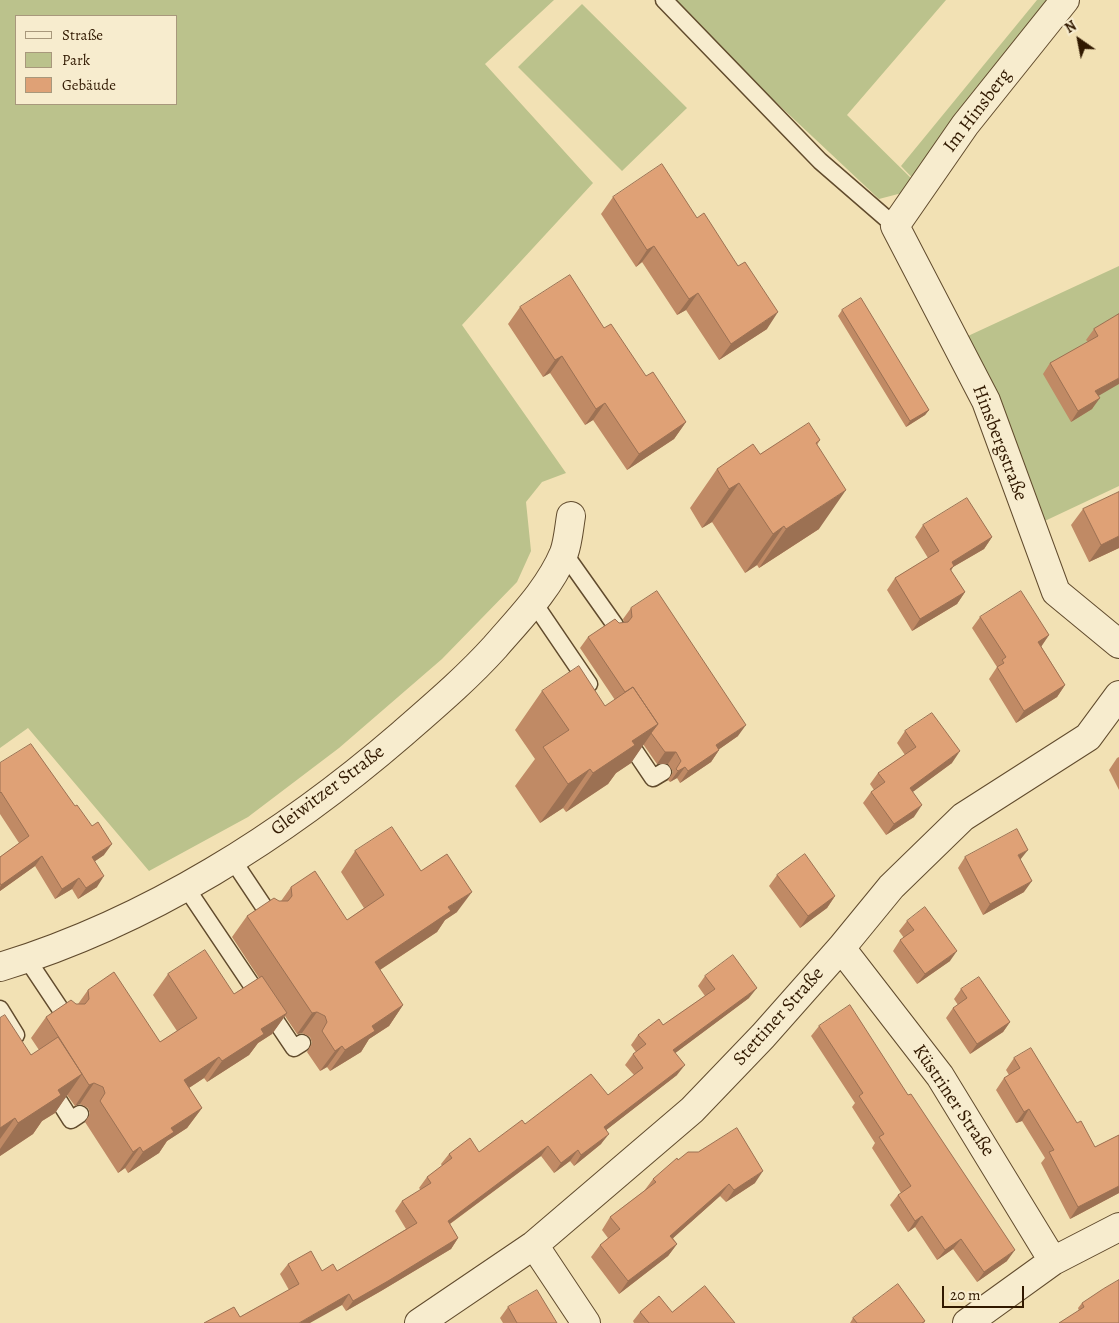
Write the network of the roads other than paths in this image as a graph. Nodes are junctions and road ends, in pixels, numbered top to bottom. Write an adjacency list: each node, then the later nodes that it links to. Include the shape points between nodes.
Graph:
1 (664, 0): 3 (lane, via 820,161)
2 (1065, 0): 3 (street, Im Hinsberg, via 965,125)
3 (895, 226): 8 (street, Hinsbergstraße, via 986,402 1056,592)
4 (571, 516): 5 (street, Gleiwitzer Straße)
5 (564, 552): 6 (street, Gleiwitzer Straße); 7 (lane)
6 (534, 603): 10 (lane); 13 (street, Gleiwitzer Straße, via 464,681 360,770)
7 (615, 625)
8 (1119, 644)
9 (1119, 695): 16 (street, Stettiner Straße, via 1088,737 962,817 891,887)
10 (599, 698)
11 (615, 722): 12 (lane, via 653,778)
12 (663, 772)
13 (232, 859): 14 (street, Gleiwitzer Straße); 15 (lane)
14 (185, 886): 17 (street, Gleiwitzer Straße, via 155,903); 21 (lane, via 294,1048)
15 (268, 913)
16 (841, 948): 26 (street, Stettiner Straße, via 692,1110); 27 (street, Küstriner Straße, via 940,1076)
17 (28, 959): 18 (street, Gleiwitzer Straße); 20 (lane)
18 (0, 968)
19 (0, 1009): 22 (lane)
20 (65, 1016)
21 (302, 1043)
22 (26, 1049)
23 (41, 1072): 24 (lane, via 71,1120)
24 (80, 1114)
25 (1119, 1227): 27 (street)
26 (534, 1245): 28 (street, Stettiner Straße); 29 (street)
27 (1053, 1261): 30 (street)
28 (419, 1323)
29 (586, 1323)
30 (967, 1323)

